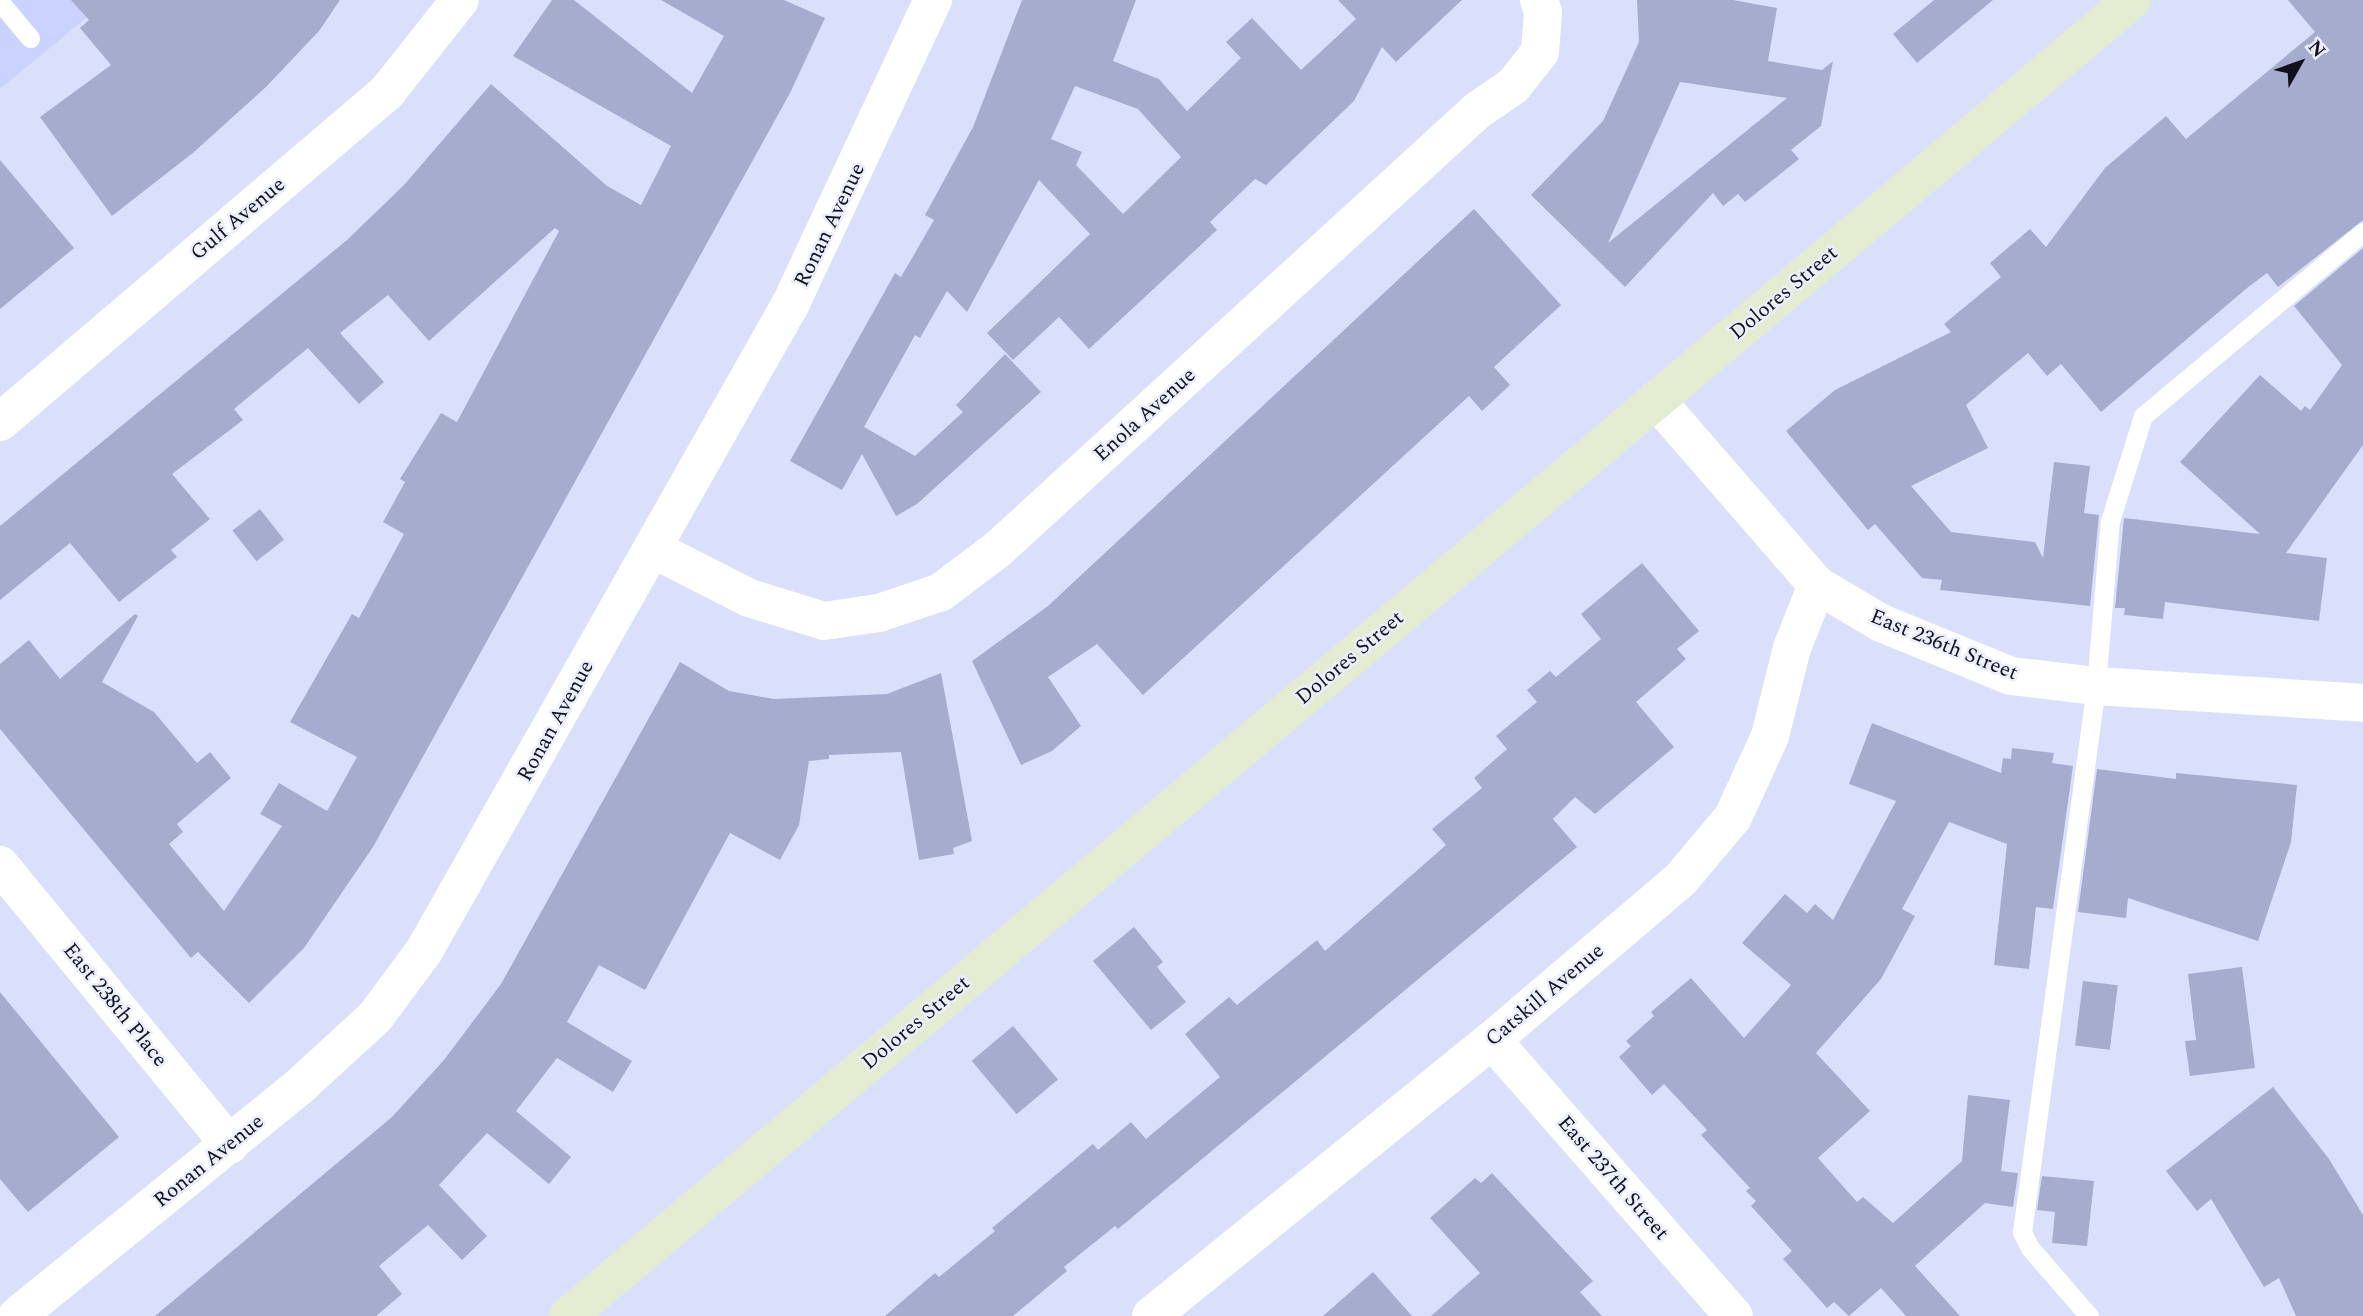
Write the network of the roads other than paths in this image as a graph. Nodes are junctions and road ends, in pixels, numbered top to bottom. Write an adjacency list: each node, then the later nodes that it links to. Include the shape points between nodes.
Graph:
1 (460, 0): 9 (street, Gulf Avenue, via 387,92)
2 (933, 0): 10 (street, Ronan Avenue, via 791,303)
3 (2132, 0): 8 (street, Dolores Street)
4 (0, 2): 6 (lane)
5 (1541, 6): 10 (street, Enola Avenue, via 1540,52 1513,86 1478,110 998,550 941,592 879,613 824,621 749,598)
6 (30, 38)
7 (2363, 232): 12 (lane, via 2143,416 2110,521)
8 (1656, 400): 11 (street, East 236th Street); 18 (street, Dolores Street)
9 (0, 422)
10 (653, 549): 16 (street, Ronan Avenue, via 424,951 375,1017)
11 (1817, 585): 12 (street, East 236th Street, via 1881,623 2011,676); 15 (street, Catskill Avenue, via 1792,648 1770,736 1733,817 1681,879)
12 (2096, 686): 13 (street, East 236th Street); 21 (lane, via 2022,1232 2029,1248)
13 (2363, 703)
14 (0, 865): 16 (street, East 238th Place)
15 (1492, 1040): 19 (street, Catskill Avenue); 20 (street, East 237th Street)
16 (230, 1145): 17 (street, Ronan Avenue)
17 (17, 1316)
18 (568, 1316)
19 (1151, 1316)
20 (1734, 1316)
21 (2089, 1316)

